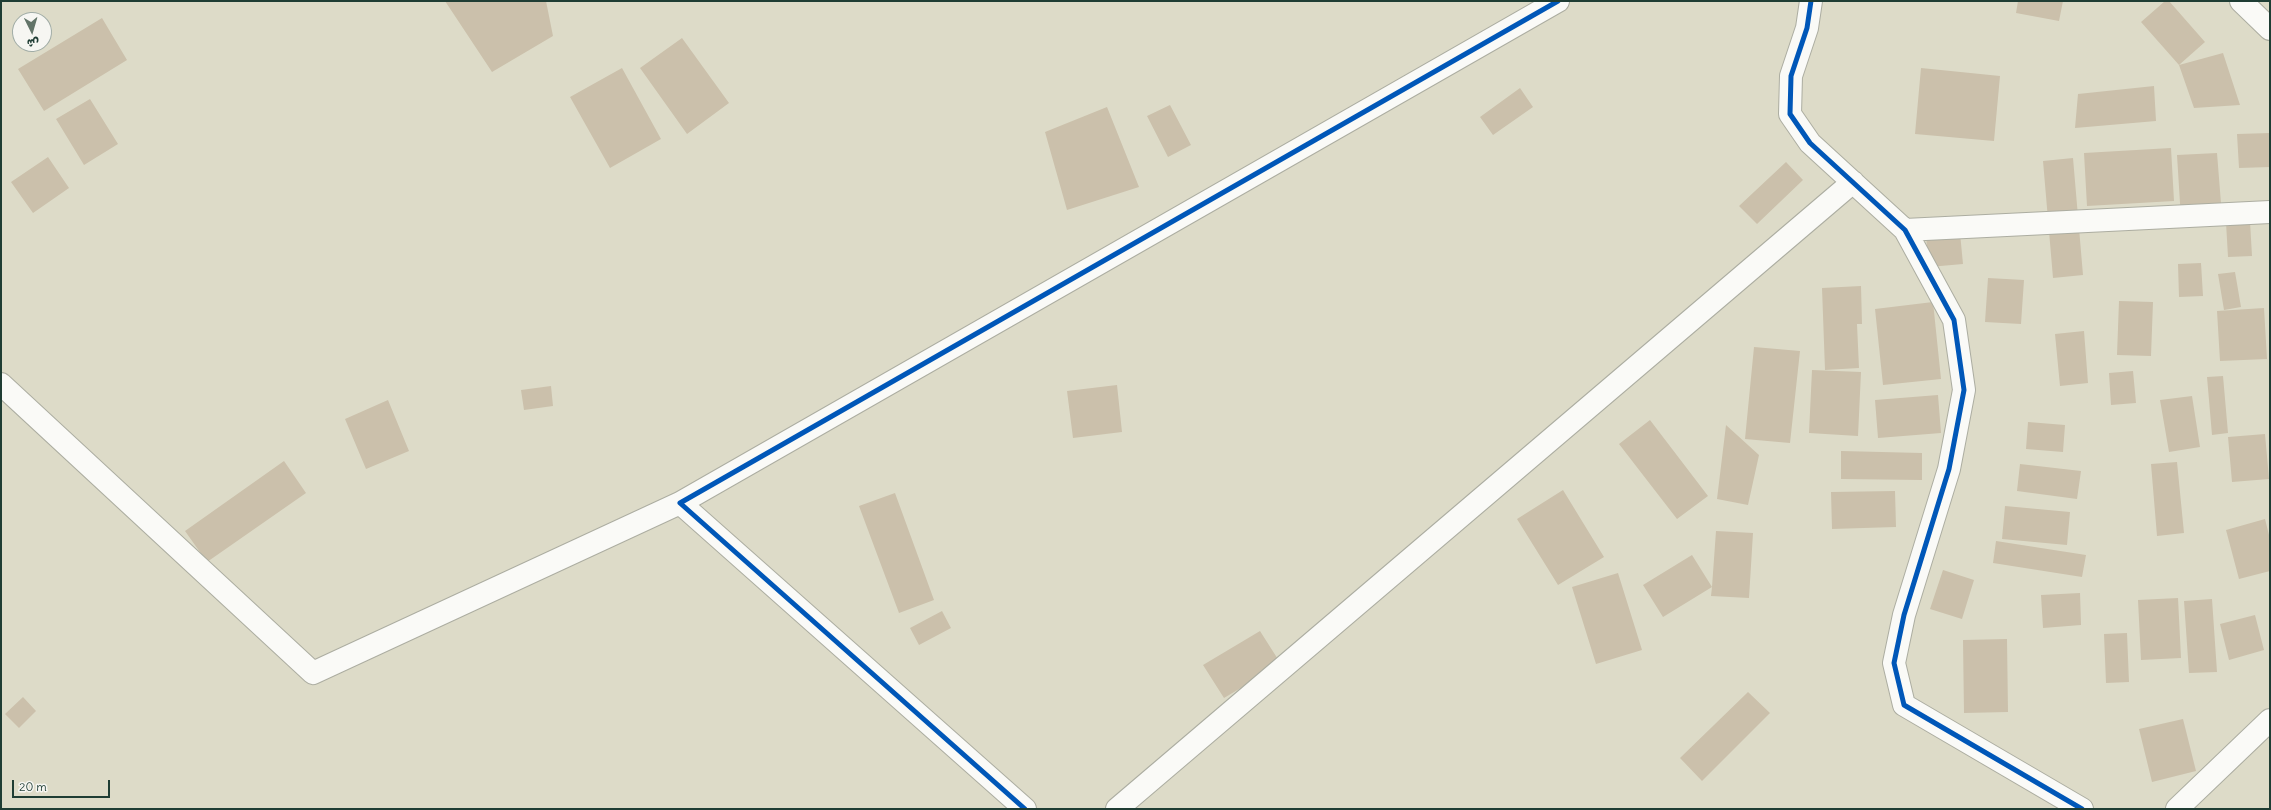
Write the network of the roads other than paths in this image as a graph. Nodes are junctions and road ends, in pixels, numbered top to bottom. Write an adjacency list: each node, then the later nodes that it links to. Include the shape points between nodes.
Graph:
1 (1558, 1): 9 (street)
2 (1811, 1): 5 (street, via 1807,28 1791,76 1790,114 1810,143)
3 (2241, 1): 4 (street)
4 (2270, 29)
5 (1853, 182): 7 (street); 12 (street)
6 (2270, 212): 7 (street)
7 (1905, 230): 13 (street, via 1954,320 1964,390 1949,469 1904,615 1894,663 1904,706)
8 (1, 384): 9 (street, via 313,672)
9 (680, 503): 11 (street)
10 (2270, 720): 14 (street)
11 (1025, 809)
12 (1117, 809)
13 (2082, 809)
14 (2177, 809)

